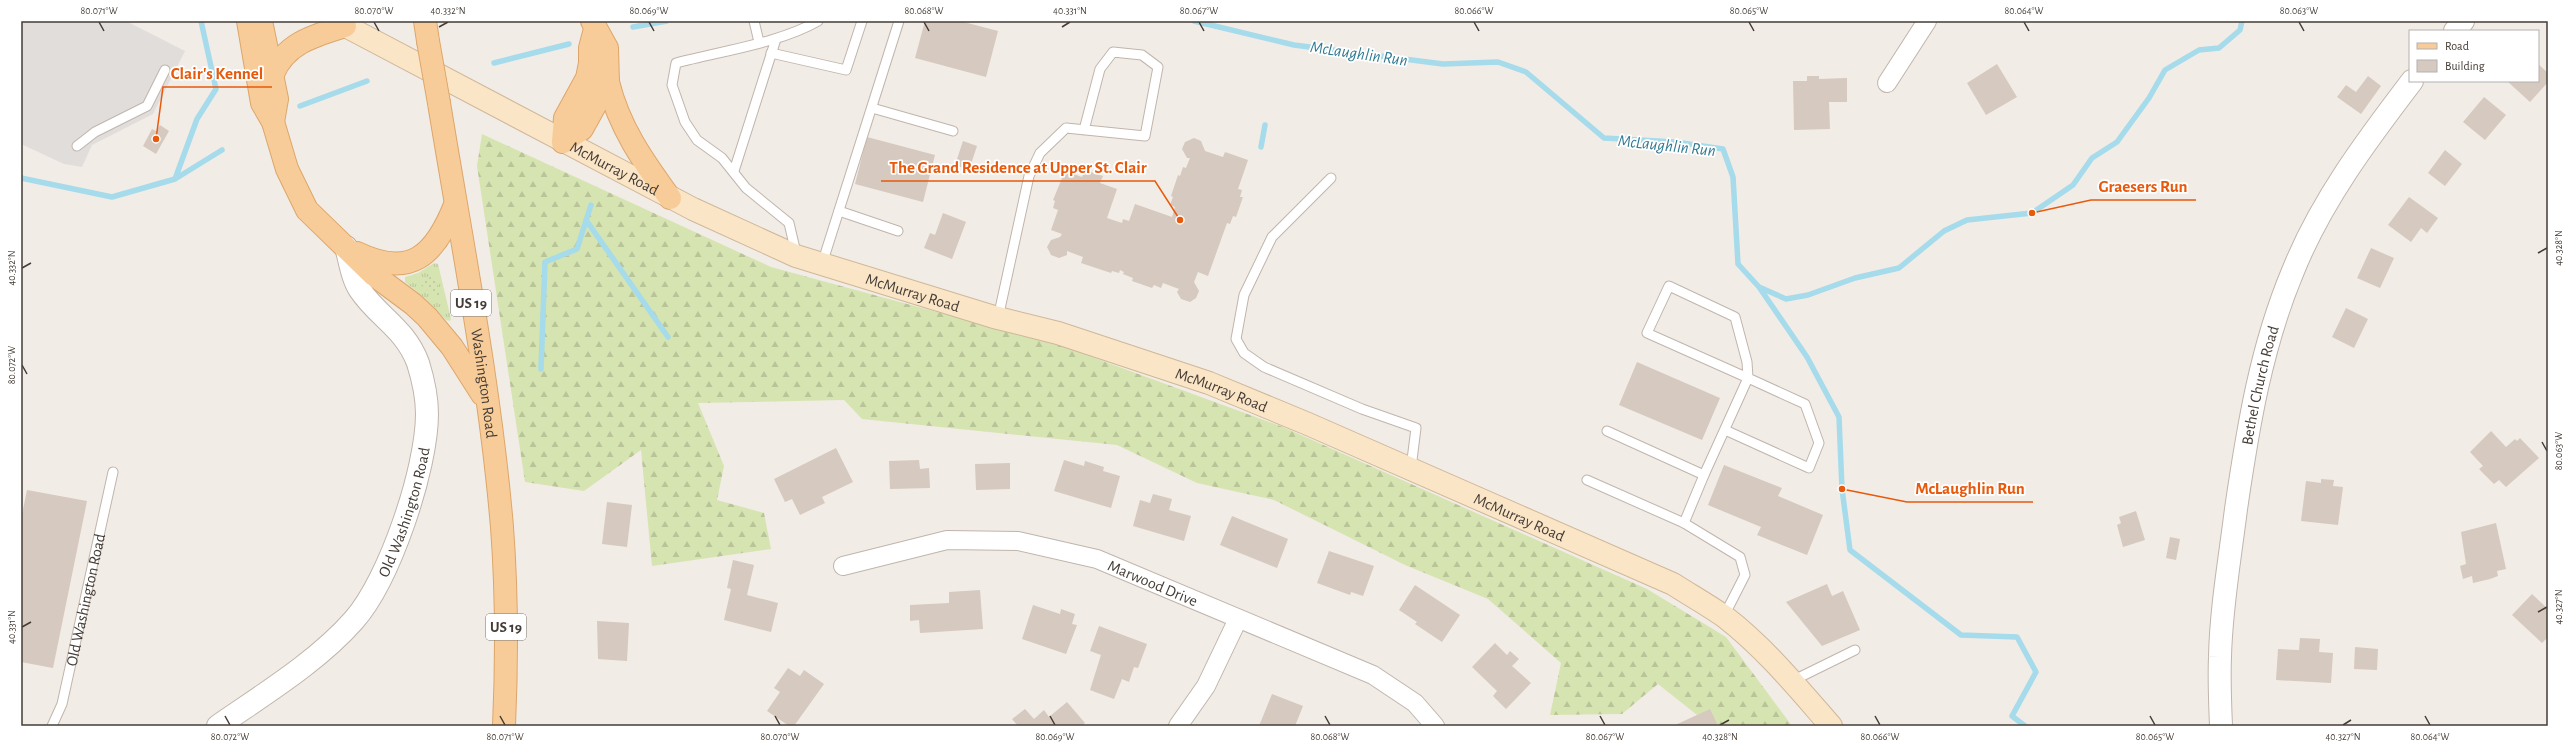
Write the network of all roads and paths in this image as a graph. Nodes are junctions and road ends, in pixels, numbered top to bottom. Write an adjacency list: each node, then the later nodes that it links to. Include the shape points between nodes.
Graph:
1 (248, 21): 22 (main road, via 262,103)
2 (262, 21): 17 (main road)
3 (754, 21): 14 (lane)
4 (818, 21): 13 (lane)
5 (862, 21): 15 (lane, via 846,70)
6 (899, 21): 21 (lane)
7 (1927, 21): 20 (street)
8 (2463, 21): 11 (street)
9 (341, 23): 17 (main road, via 296,45 282,57); 25 (main road, McMurray Road)
10 (594, 25): 18 (main road, via 607,48); 25 (main road, via 587,78 565,118)
11 (2455, 30)
12 (427, 31): 30 (main road, Washington Road / US 19, bridge)
13 (776, 39): 14 (lane); 15 (lane)
14 (759, 42): 27 (lane, via 676,63 672,85 685,122 697,140 722,158)
15 (771, 53): 27 (lane)
16 (165, 70): 26 (lane, via 147,106 95,132)
17 (273, 74): 22 (main road, via 277,99)
18 (608, 82): 25 (main road, via 582,129); 29 (main road, via 618,115 633,147)
19 (2411, 82): 57 (street, Bethel Church Road, via 2352,163 2322,211 2293,270 2269,337 2253,403 2228,571 2220,656)
20 (1887, 83)
21 (872, 108): 24 (lane); 31 (lane)
22 (273, 122): 33 (main road, via 287,169 307,210)
23 (1084, 130): 23 (lane, via 1145,136 1158,67 1142,55 1113,52 1100,69); 36 (lane, via 1066,128 1040,153 1030,176)
24 (953, 131)
25 (563, 142): 29 (main road, McMurray Road)
26 (77, 146)
27 (734, 171): 34 (lane, via 746,188 789,223)
28 (1331, 178): 41 (lane, via 1272,237 1244,295 1236,339 1244,353 1264,367 1362,409 1416,428)
29 (670, 198): 34 (main road, McMurray Road)
30 (455, 205): 33 (main road, via 447,226 434,246 409,262 389,264 374,261); 38 (main road, Washington Road / US 19)
31 (839, 211): 32 (lane); 35 (lane)
32 (898, 231)
33 (346, 247): 38 (main road, via 374,275 413,304 430,321 452,348); 52 (street, Old Washington Road, via 359,289 400,333 417,362 426,398 426,431 414,487 382,574 365,606 353,620 292,674)
34 (796, 256): 35 (main road, McMurray Road)
35 (822, 265): 36 (main road, McMurray Road)
36 (998, 318): 41 (main road, McMurray Road, via 1104,347 1209,384 1308,424)
37 (1748, 378): 37 (lane, via 1647,333 1669,286 1735,317 1747,362); 39 (lane); 39 (lane, via 1805,404 1819,443 1809,468)
38 (486, 400): 53 (main road, Washington Road / US 19, via 496,474 505,590 507,645)
39 (1725, 430): 43 (lane)
40 (1607, 431): 43 (lane)
41 (1410, 470): 47 (main road, McMurray Road, via 1673,584)
42 (113, 472): 51 (lane, Old Washington Road, via 62,704)
43 (1704, 475): 45 (lane)
44 (1587, 480): 45 (lane)
45 (1684, 523): 47 (lane, via 1740,557 1745,575)
46 (843, 566): 48 (street, Marwood Drive, via 947,540 1018,541 1097,559)
47 (1724, 616): 50 (main road, McMurray Road)
48 (1238, 619): 54 (street, via 1206,686); 55 (street, Marwood Drive, via 1373,675 1415,703)
49 (1855, 650): 50 (lane)
50 (1792, 681): 56 (main road, McMurray Road)
51 (52, 726)
52 (218, 726)
53 (504, 726)
54 (1178, 726)
55 (1435, 726)
56 (1830, 726)
57 (2221, 726)

